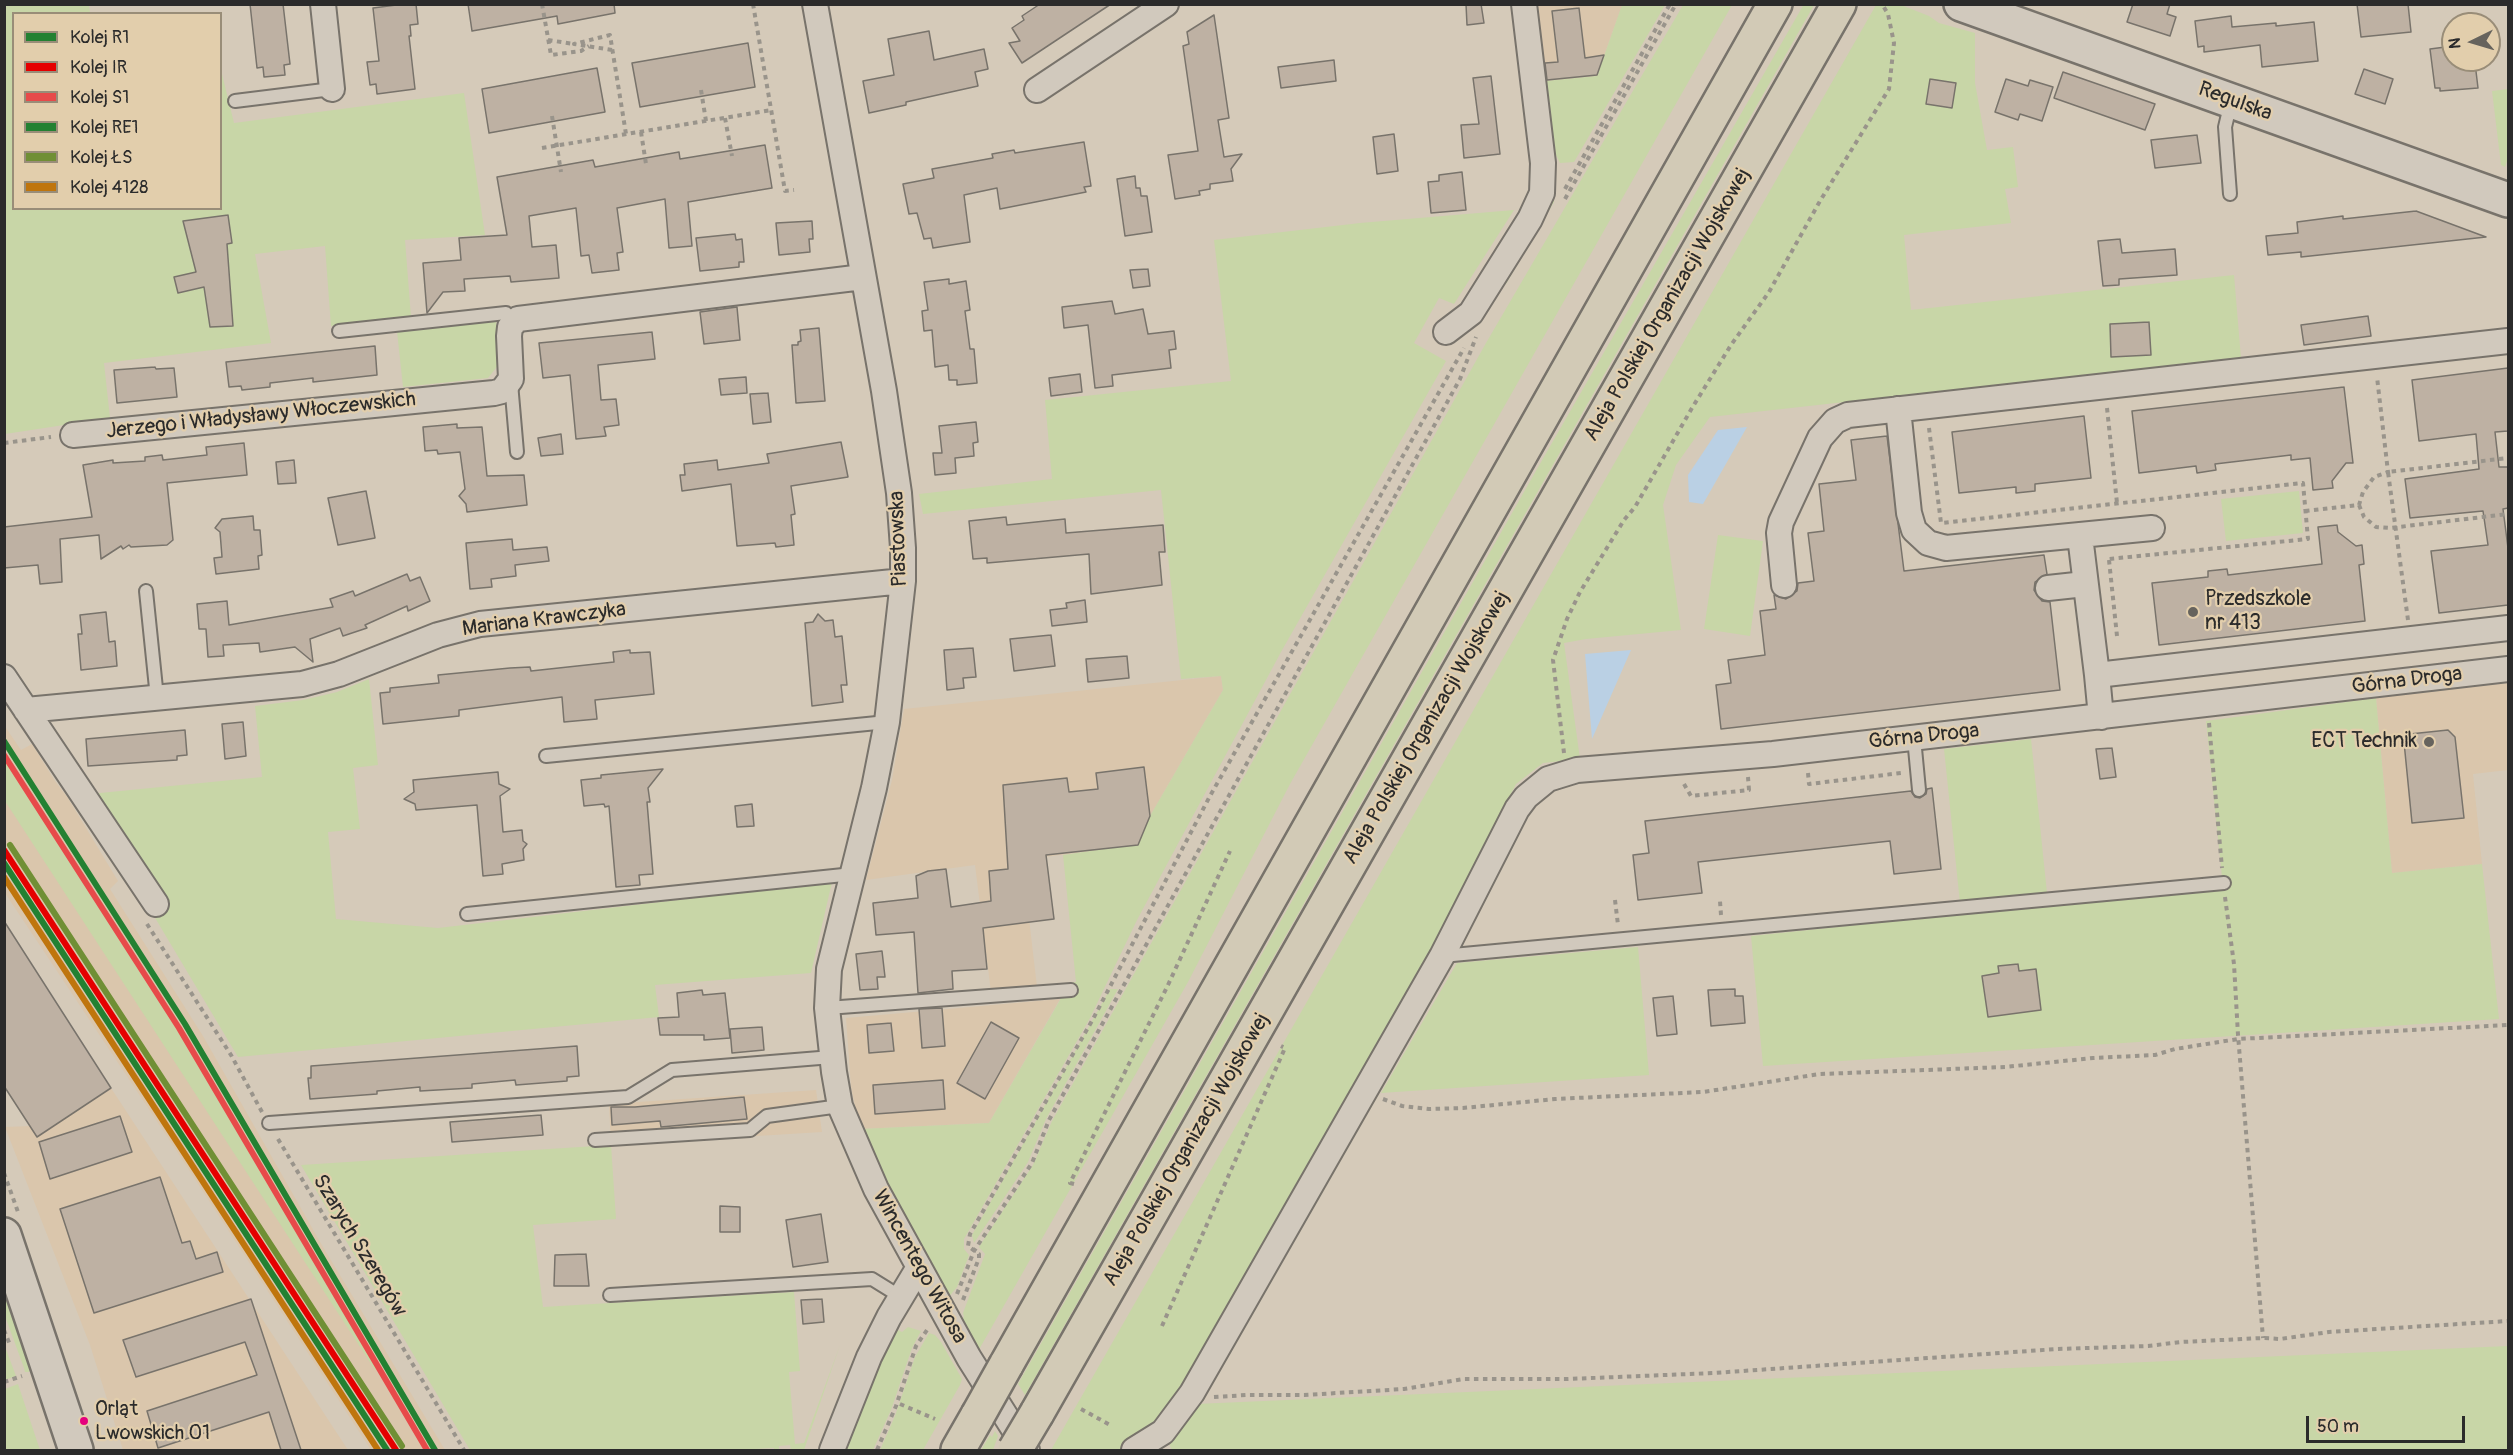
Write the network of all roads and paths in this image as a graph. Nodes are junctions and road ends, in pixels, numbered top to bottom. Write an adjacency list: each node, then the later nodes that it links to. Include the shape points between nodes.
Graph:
1 (323, 4): 17 (street)
2 (542, 4): 13 (path)
3 (753, 4): 22 (path)
4 (815, 4): 38 (street, Piastowska)
5 (1166, 4): 19 (street)
6 (1524, 4): 41 (street, via 1543,163 1542,193 1471,313)
7 (1670, 4): 37 (path)
8 (1676, 4): 36 (path)
9 (1775, 4): 122 (highway, bridge)
10 (1839, 4): 123 (highway, Aleja Polskiej Organizacji Wojskowej, bridge)
11 (1882, 4): 77 (path, via 1894,43 1890,89 1820,201 1770,292 1731,345 1567,619 1553,660)
12 (1961, 4): 21 (street, Regulska)
13 (548, 40): 14 (path); 15 (path, via 550,55 581,51)
14 (574, 44): 15 (path); 16 (path, via 610,35)
15 (589, 46): 16 (path)
16 (612, 50): 27 (path)
17 (332, 89): 20 (lane)
18 (701, 90): 25 (path)
19 (1037, 90)
20 (235, 101)
21 (2231, 101): 34 (lane, via 2224,127); 35 (street, Regulska)
22 (772, 110): 24 (path); 33 (path, via 785,191)
23 (552, 116): 28 (path)
24 (725, 118): 25 (path); 30 (path)
25 (706, 121): 26 (path)
26 (641, 132): 27 (path); 31 (path)
27 (626, 134): 28 (path)
28 (557, 146): 29 (path); 32 (path)
29 (542, 148)
30 (732, 156)
31 (646, 164)
32 (561, 172)
33 (794, 190)
34 (2230, 194)
35 (2508, 200)
36 (1564, 201)
37 (1557, 203)
38 (863, 277): 39 (street, via 526,318); 59 (street, Piastowska, via 899,493)
39 (513, 323): 40 (lane, via 506,313); 44 (street, via 509,336)
40 (339, 332)
41 (1446, 332)
42 (2508, 341): 43 (street)
43 (2374, 356): 46 (street); 51 (path)
44 (511, 379): 47 (street, Jerzego i Władysławy Włoczewskich, via 502,391 494,393); 49 (lane)
45 (2106, 398): 52 (path)
46 (1898, 409): 58 (street, via 1909,513 1914,530 1928,543 1946,548); 61 (street, via 1848,415 1835,421 1820,438 1781,522)
47 (73, 435): 48 (path)
48 (4, 443)
49 (517, 452)
50 (2508, 458): 51 (path)
51 (2388, 472): 53 (path, via 2374,477); 56 (path)
52 (2117, 503)
53 (2359, 505): 54 (path); 56 (path, via 2364,517 2376,527)
54 (2305, 511)
55 (2508, 514): 56 (path)
56 (2397, 527): 64 (path)
57 (2152, 528): 58 (street)
58 (2080, 536): 60 (street)
59 (903, 581): 69 (street, Mariana Krawczyka, via 480,624 302,684); 73 (street, Piastowska)
60 (2085, 584): 62 (street); 67 (street)
61 (1784, 585)
62 (2048, 588)
63 (146, 591): 69 (lane)
64 (2409, 626)
65 (2508, 628): 67 (street)
66 (2508, 669): 70 (street, Górna Droga)
67 (2097, 675): 72 (street)
68 (4, 677): 71 (street)
69 (157, 698): 71 (street, Mariana Krawczyka)
70 (2208, 704): 72 (street, Górna Droga); 86 (path)
71 (26, 710): 87 (street)
72 (2101, 717): 74 (street, Górna Droga)
73 (887, 722): 75 (lane); 85 (street, Piastowska)
74 (1914, 738): 77 (street, Górna Droga); 83 (lane)
75 (546, 756)
76 (1864, 769): 81 (path)
77 (1566, 772): 89 (street, Górna Droga, via 1536,787 1517,809)
78 (1905, 772): 81 (path)
79 (1747, 773): 82 (path, via 1749,790 1691,796)
80 (1808, 773): 81 (path, via 1809,783)
81 (1865, 777)
82 (1683, 781)
83 (1919, 790)
84 (1230, 850): 100 (path, via 1070,1183)
85 (853, 874): 88 (lane); 91 (street, Piastowska, via 829,969)
86 (2223, 883): 89 (lane); 93 (path, via 2234,964)
87 (149, 911): 98 (path, Szarych Szeregów)
88 (466, 914)
89 (1442, 956): 96 (street, Górna Droga)
90 (1071, 990): 91 (lane)
91 (827, 1008): 95 (street, Piastowska)
92 (2508, 1025): 93 (path)
93 (2238, 1039): 96 (path, via 2155,1055 2014,1067 1820,1074 1703,1092 1463,1108 1402,1106); 110 (path)
94 (1281, 1046): 109 (path, via 1285,1048)
95 (833, 1065): 97 (street, Wincentego Witosa); 98 (lane, via 672,1071 628,1097)
96 (1365, 1088): 113 (street, Górna Droga)
97 (840, 1106): 99 (lane, via 767,1116 750,1130); 103 (street, Wincentego Witosa, via 876,1189)
98 (269, 1123): 119 (path, Szarych Szeregów)
99 (595, 1140)
100 (1074, 1184)
101 (4, 1234): 104 (street)
102 (974, 1251): 102 (path, via 1032,1163 1048,1120 1460,380 1478,328 1210,796 1093,1019 973,1228 967,1244); 107 (path, via 962,1285); 107 (path, via 979,1258 958,1312)
103 (919, 1267): 106 (street); 107 (street, Wincentego Witosa)
104 (11, 1275): 118 (street)
105 (610, 1295): 106 (lane, via 872,1279)
106 (901, 1297): 120 (street, via 866,1365)
107 (945, 1315): 121 (path, via 916,1346); 124 (street, Wincentego Witosa)
108 (2508, 1321): 110 (path)
109 (1162, 1326)
110 (2263, 1338): 113 (path, via 1622,1378 1464,1379 1404,1389 1304,1395 1201,1398)
111 (22, 1376): 112 (path)
112 (4, 1382)
113 (1192, 1393): 125 (street, Górna Droga, via 1163,1432)
114 (900, 1404): 116 (path)
115 (1081, 1409): 117 (path)
116 (935, 1419)
117 (1112, 1426)
118 (76, 1450)
119 (464, 1450)
120 (832, 1450)
121 (877, 1450)
122 (958, 1450)
123 (1015, 1450)
124 (1027, 1450)
125 (1134, 1450)

